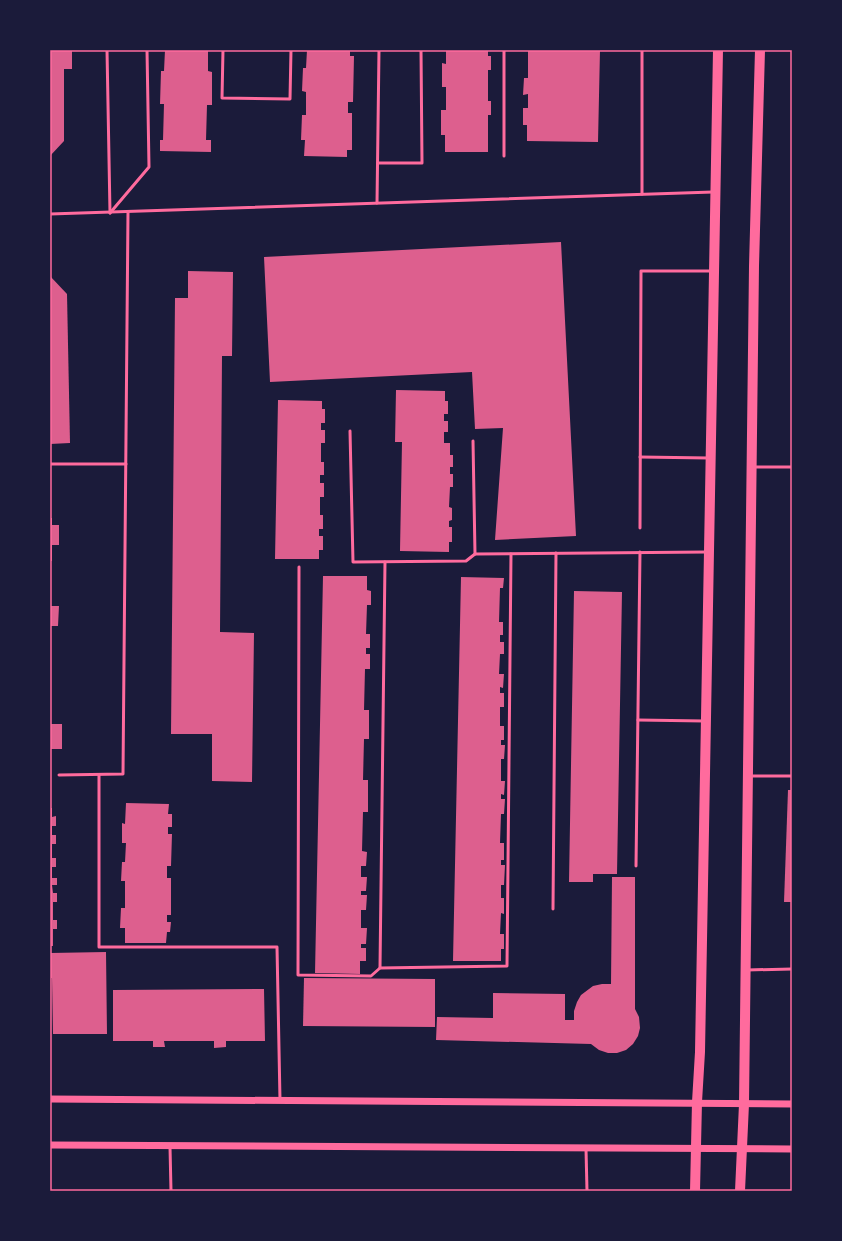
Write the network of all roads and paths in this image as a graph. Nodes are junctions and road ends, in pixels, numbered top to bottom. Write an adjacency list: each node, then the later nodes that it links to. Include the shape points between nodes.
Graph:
1 (107, 50): 17 (lane)
2 (147, 50): 17 (lane, via 149,167)
3 (223, 50): 4 (lane, via 222,98 290,99)
4 (291, 50)
5 (379, 50): 12 (lane)
6 (421, 50): 12 (lane, via 422,163)
7 (504, 50): 11 (lane)
8 (642, 50): 14 (lane)
9 (718, 50): 13 (main road)
10 (760, 50): 26 (main road)
11 (504, 156)
12 (378, 163): 15 (lane)
13 (715, 192): 14 (lane); 19 (main road)
14 (642, 194): 15 (lane)
15 (377, 203): 16 (lane)
16 (128, 212): 17 (lane); 25 (lane)
17 (110, 213): 18 (lane)
18 (50, 214)
19 (714, 271): 22 (lane, via 641,271); 23 (main road)
20 (350, 430): 34 (lane, via 353,562)
21 (473, 441): 31 (lane)
22 (640, 457): 23 (lane); 28 (lane)
23 (710, 458): 30 (main road)
24 (50, 464): 25 (lane)
25 (126, 464): 39 (lane, via 123,774)
26 (752, 467): 27 (lane); 40 (main road)
27 (792, 467)
28 (640, 528)
29 (640, 552): 30 (lane); 33 (lane); 36 (lane)
30 (709, 552): 37 (main road)
31 (475, 554): 32 (lane); 34 (lane, via 466,561)
32 (511, 554): 33 (lane); 44 (lane, via 507,966)
33 (556, 554): 43 (lane)
34 (385, 562): 44 (lane)
35 (299, 567): 44 (lane, via 298,975 371,976)
36 (638, 720): 37 (lane); 42 (lane)
37 (706, 721): 49 (main road)
38 (59, 775): 39 (lane)
39 (98, 775): 48 (lane, via 99,947 277,947)
40 (748, 776): 41 (lane); 46 (main road)
41 (792, 776)
42 (636, 866)
43 (553, 909)
44 (380, 968)
45 (792, 969): 46 (lane)
46 (746, 970): 50 (main road)
47 (50, 1099): 48 (street)
48 (280, 1100): 49 (street)
49 (697, 1102): 50 (street); 55 (main road)
50 (744, 1104): 51 (street); 56 (main road)
51 (792, 1104)
52 (50, 1145): 53 (street)
53 (170, 1145): 54 (street); 58 (lane)
54 (586, 1147): 55 (street); 59 (lane)
55 (696, 1148): 56 (street); 60 (main road)
56 (741, 1149): 57 (street); 61 (main road)
57 (792, 1149)
58 (171, 1191)
59 (587, 1191)
60 (696, 1191)
61 (740, 1191)

